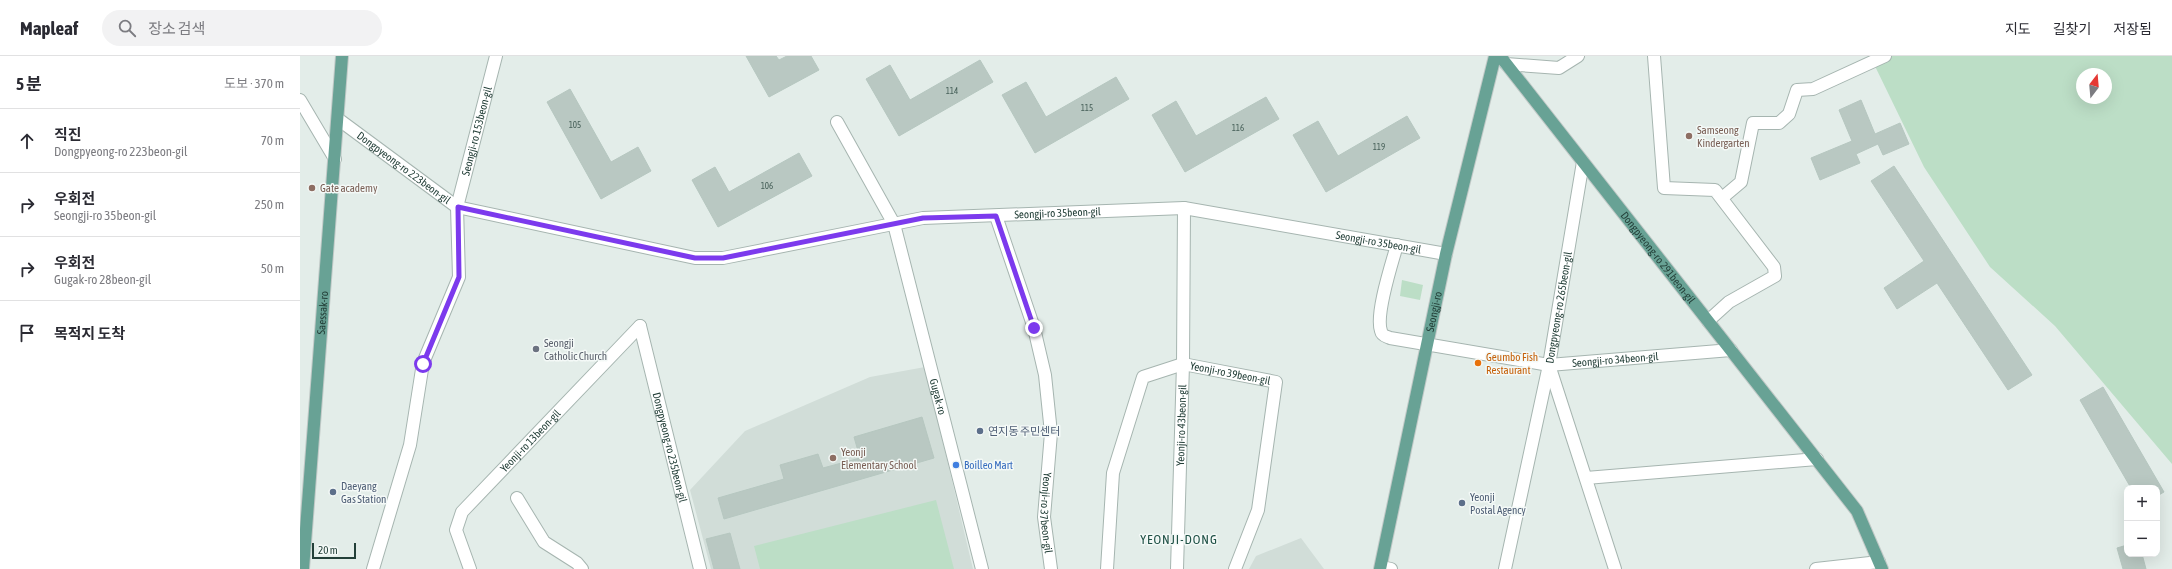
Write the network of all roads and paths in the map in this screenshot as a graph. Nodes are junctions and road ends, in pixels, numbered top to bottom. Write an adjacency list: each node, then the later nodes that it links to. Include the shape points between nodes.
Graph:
1 (342, 56): 9 (main road, Saessak-ro)
2 (496, 56): 14 (street, Seongji-ro 153beon-gil)
3 (1495, 56): 19 (main road, Seongji-ro)
4 (1578, 56): 7 (street, via 1559,68)
5 (1654, 56): 13 (street, via 1664,188 1715,190)
6 (1884, 56): 13 (street, via 1813,89 1797,90 1789,114 1779,123 1753,123 1741,182)
7 (1503, 60): 12 (main road, Dongpyeong-ro 291beon-gil)
8 (300, 100): 11 (street)
9 (338, 119): 11 (main road, Saessak-ro); 14 (street, Dongpyeong-ro 223beon-gil)
10 (837, 122): 17 (street, Gugak-ro)
11 (335, 159): 31 (main road, Saessak-ro)
12 (1583, 162): 20 (main road, Dongpyeong-ro 291beon-gil); 25 (street, Dongpyeong-ro 265beon-gil)
13 (1722, 198): 20 (street, via 1774,267 1775,276 1729,302)
14 (458, 207): 17 (street, Seongji-ro 35beon-gil, via 695,258 723,258); 32 (street, Dongpyeong-ro 223beon-gil, via 459,277 423,364 410,445)
15 (1184, 208): 16 (street, Seongji-ro 35beon-gil); 18 (street, Seongji-ro 35beon-gil); 24 (street, Yeonji-ro 43beon-gil)
16 (996, 216): 17 (street, Seongji-ro 35beon-gil, via 923,218); 37 (street, Yeonji-ro 37beon-gil, via 1034,328 1045,375 1051,433 1044,517)
17 (894, 224): 36 (street, Gugak-ro)
18 (1397, 245): 19 (street, Seongji-ro 35beon-gil); 22 (street, Seongji-ro 34beon-gil, via 1381,306 1380,330 1384,336 1390,338)
19 (1446, 254): 22 (main road, Seongji-ro)
20 (1708, 321): 23 (main road, Dongpyeong-ro 291beon-gil)
21 (640, 326): 33 (street, Yeonji-ro 13beon-gil, via 462,512 456,530); 35 (street, Dongpyeong-ro 235beon-gil)
22 (1428, 343): 25 (street, Seongji-ro 34beon-gil); 30 (main road, Seongji-ro)
23 (1731, 350): 25 (street, Seongji-ro 34beon-gil); 26 (main road, Dongpyeong-ro 291beon-gil)
24 (1183, 364): 38 (street, Yeonji-ro 39beon-gil, via 1143,377 1113,473); 39 (street, Yeonji-ro 43beon-gil); 40 (street, Yeonji-ro 39beon-gil, via 1276,382 1258,510)
25 (1549, 364): 27 (street); 41 (street, Dongpyeong-ro 265beon-gil)
26 (1817, 459): 27 (street); 29 (main road, Dongpyeong-ro 291beon-gil, via 1857,511)
27 (1586, 478): 42 (street)
28 (517, 498): 34 (street, via 544,542)
29 (1880, 566): 43 (street)
30 (1384, 568)
31 (303, 569)
32 (373, 569)
33 (470, 569)
34 (582, 569)
35 (700, 569)
36 (982, 569)
37 (1051, 569)
38 (1107, 569)
39 (1177, 569)
40 (1235, 569)
41 (1505, 569)
42 (1615, 569)
43 (1816, 569)

